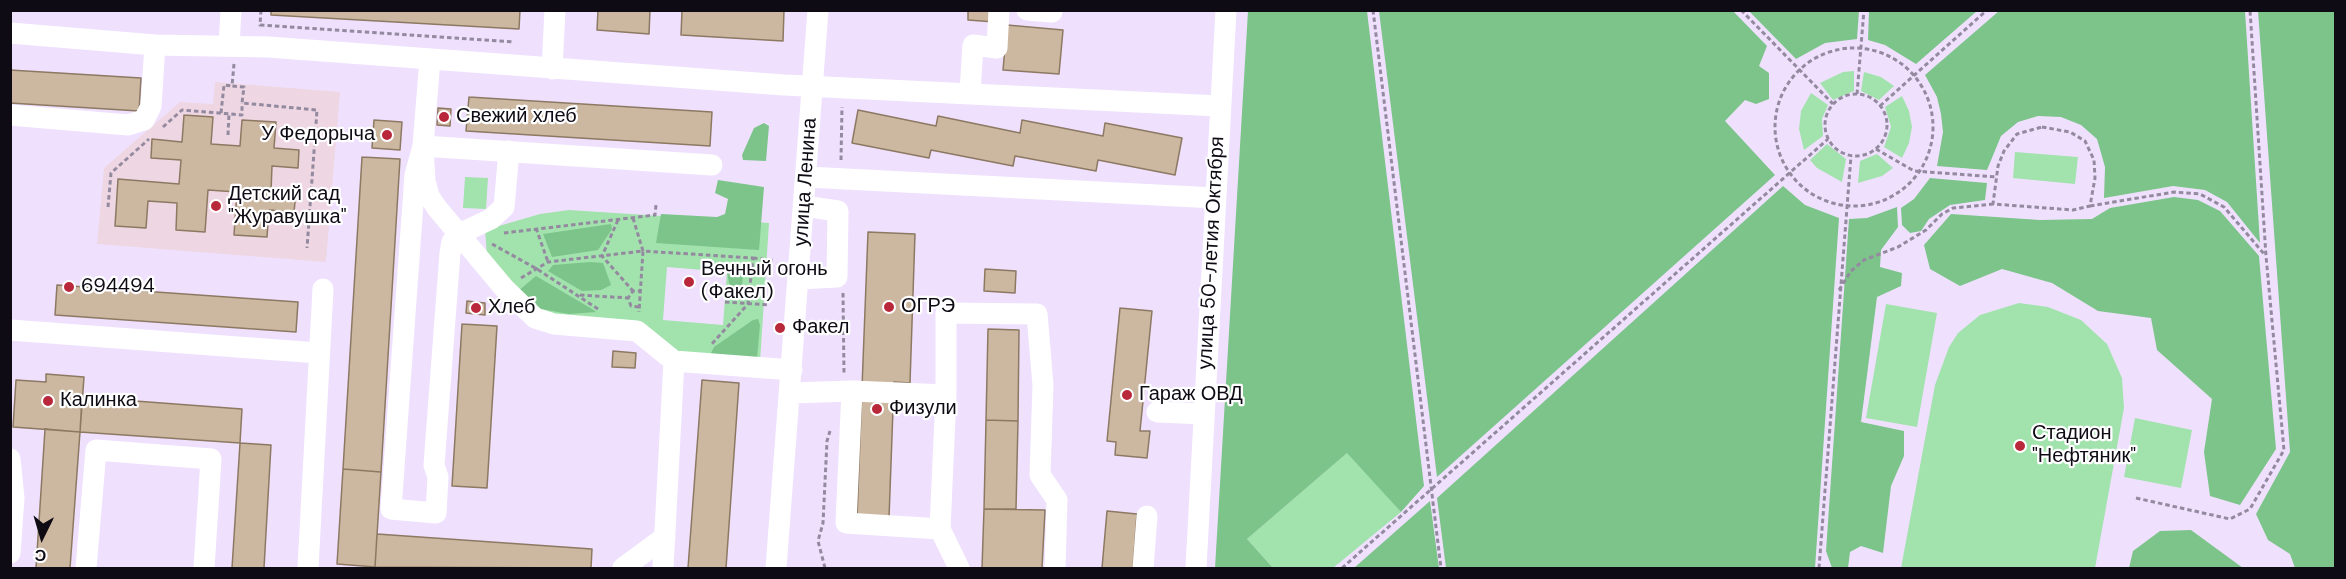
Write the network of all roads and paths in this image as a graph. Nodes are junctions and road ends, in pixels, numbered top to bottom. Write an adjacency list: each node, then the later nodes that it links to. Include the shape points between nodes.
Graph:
1 (231, 10): 18 (street)
2 (261, 10): 14 (path, via 260,25)
3 (555, 10): 23 (street)
4 (818, 10): 27 (street, улица Ленина)
5 (999, 10): 29 (street, via 997,48 973,45)
6 (1027, 10): 13 (street)
7 (1226, 10): 34 (street, улица 50-летия Октября)
8 (1373, 10): 97 (path)
9 (1741, 10): 24 (path)
10 (1864, 10): 20 (path)
11 (1987, 10): 25 (path)
12 (2250, 10): 66 (path)
13 (1052, 12)
14 (269, 25): 16 (path); 19 (path)
15 (10, 33): 17 (street)
16 (514, 42)
17 (155, 45): 18 (street); 37 (street, via 151,106 144,120 128,125)
18 (229, 46): 19 (street)
19 (268, 47): 21 (street)
20 (1861, 47): 24 (path, via 1838,49 1816,57); 25 (path, via 1899,61); 30 (path)
21 (430, 58): 23 (street); 40 (street)
22 (245, 64): 26 (path, via 234,63)
23 (552, 69): 27 (street)
24 (1798, 70): 32 (path); 46 (path, via 1776,109 1774,131)
25 (1914, 74): 33 (path); 45 (path, via 1929,101 1934,132 1930,153)
26 (232, 86): 31 (path, via 244,87); 35 (path, via 224,85)
27 (813, 86): 28 (street); 47 (street, улица Ленина)
28 (842, 87): 29 (street); 49 (path)
29 (969, 93): 34 (street)
30 (1857, 94): 32 (path); 33 (path)
31 (242, 103): 36 (path, via 242,115); 63 (path, via 317,110)
32 (1833, 104): 39 (path, via 1825,124)
33 (1880, 105): 41 (path, via 1887,123)
34 (1220, 106): 50 (street, улица 50-летия Октября)
35 (221, 113): 36 (path); 55 (path, via 182,110 111,172)
36 (229, 114): 38 (path)
37 (10, 116)
38 (228, 135)
39 (1828, 139): 43 (path, via 1841,153); 46 (path)
40 (423, 146): 42 (street); 60 (street, via 429,196); 60 (street, via 415,175 391,509 436,513 438,477 434,465 450,253)
41 (1876, 149): 43 (path); 45 (path)
42 (508, 151): 44 (street); 60 (street, via 504,207 491,219)
43 (1851, 156): 56 (path)
44 (712, 165)
45 (1920, 172): 48 (path); 56 (path, via 1906,188 1888,199 1868,206)
46 (1789, 173): 56 (path, via 1814,196); 97 (path)
47 (807, 177): 49 (street); 53 (street, улица Ленина)
48 (1997, 177): 51 (path); 54 (path, via 2004,151 2017,134 2042,127 2070,132 2085,141 2094,160)
49 (841, 179): 50 (street)
50 (1215, 198): 94 (street, улица 50-летия Октября)
51 (1994, 204): 54 (path, via 2073,210); 77 (path, via 1953,208 1942,214 1926,230 1898,247 1864,260)
52 (656, 205): 57 (path, via 655,215)
53 (804, 206): 71 (street, улица Ленина); 71 (street, via 838,211 837,277)
54 (2090, 206): 66 (path, via 2174,192 2200,194 2224,207)
55 (108, 207)
56 (1847, 207): 77 (path)
57 (633, 218): 58 (path); 64 (path)
58 (618, 220): 59 (path); 65 (path)
59 (536, 228): 61 (path); 69 (path)
60 (459, 234): 73 (street)
61 (495, 235)
62 (485, 240): 70 (path)
63 (307, 248)
64 (643, 251): 65 (path); 67 (path); 76 (path)
65 (602, 256): 69 (path); 75 (path)
66 (2266, 256): 99 (path, via 2284,450 2250,509 2230,519)
67 (753, 258): 68 (path); 81 (path)
68 (773, 260)
69 (548, 262): 70 (path)
70 (537, 268): 73 (path); 78 (path)
71 (798, 279): 89 (street, улица Ленина)
72 (843, 285): 90 (path)
73 (504, 288): 86 (street, via 535,318 554,324)
74 (323, 290): 87 (street)
75 (633, 291): 76 (path); 79 (path)
76 (640, 291): 83 (path)
77 (1838, 291): 117 (path)
78 (578, 295): 79 (path); 84 (path)
79 (628, 298): 83 (path, via 631,306)
80 (725, 302): 81 (path)
81 (748, 304): 82 (path); 88 (path)
82 (769, 305)
83 (639, 307): 86 (path)
84 (603, 313)
85 (10, 330): 87 (street)
86 (637, 331): 88 (street)
87 (318, 353): 106 (street)
88 (684, 362): 89 (street); 102 (street)
89 (792, 370): 91 (street, улица Ленина)
90 (848, 391): 91 (street); 92 (street); 101 (street, via 846,523)
91 (791, 393): 109 (street, улица Ленина)
92 (946, 395): 101 (street); 112 (street, via 946,313 1037,314 1043,385 1040,475 1057,500)
93 (1157, 412): 94 (street)
94 (1204, 414): 114 (street, улица 50-летия Октября)
95 (834, 421): 110 (path, via 827,441 823,523 818,541)
96 (10, 459): 98 (street)
97 (1432, 490): 115 (path); 116 (path)
98 (12, 498): 103 (street)
99 (2136, 498)
100 (1147, 516): 113 (street)
101 (939, 529): 111 (street)
102 (665, 537): 107 (street); 108 (street)
103 (10, 554)
104 (86, 568): 105 (street, via 96,450 211,459)
105 (204, 568)
106 (308, 568)
107 (623, 568)
108 (663, 568)
109 (776, 568)
110 (825, 568)
111 (959, 568)
112 (1055, 568)
113 (1143, 568)
114 (1196, 568)
115 (1342, 568)
116 (1441, 568)
117 (1819, 568)

